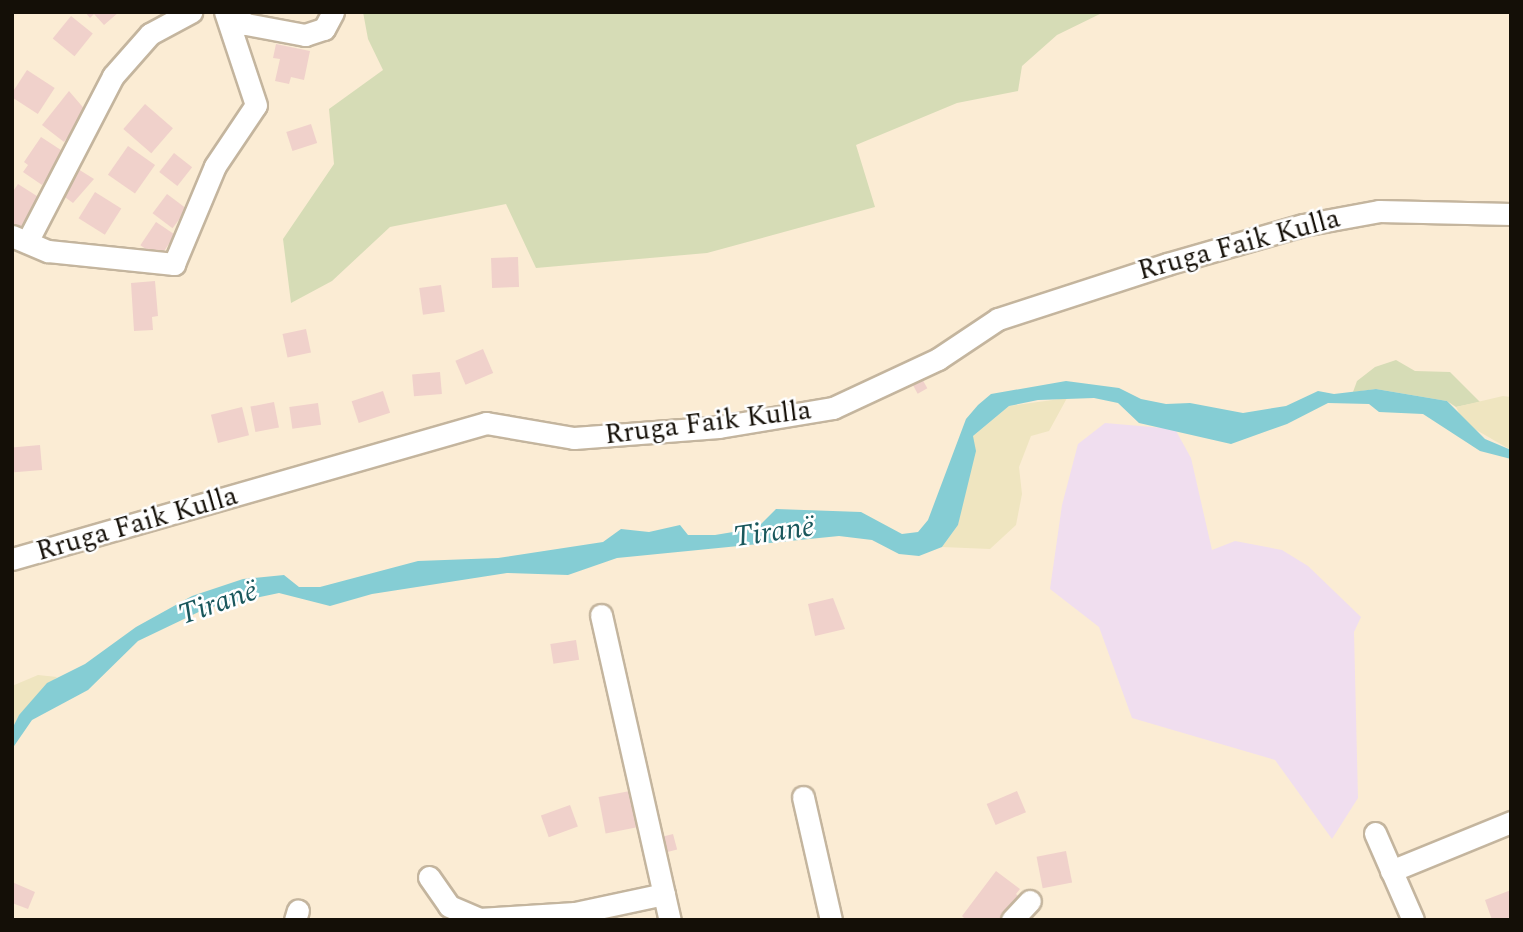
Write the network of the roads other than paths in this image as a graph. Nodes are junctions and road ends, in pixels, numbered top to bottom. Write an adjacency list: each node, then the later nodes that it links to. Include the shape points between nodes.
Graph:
1 (191, 12): 7 (street, via 150,34 113,76)
2 (227, 12): 5 (street, via 246,24); 7 (street, via 256,105 215,166 174,264 48,251)
3 (258, 12): 5 (street)
4 (333, 12): 5 (street, via 324,29 315,34)
5 (287, 34)
6 (1511, 214): 8 (street, Rruga Faik Kulla, via 1414,209 1346,216 1117,278 998,319 938,359 834,408 719,427 574,438 486,423)
7 (20, 239)
8 (12, 559)
9 (601, 615): 15 (street)
10 (803, 797): 18 (street)
11 (1511, 822): 13 (street)
12 (1375, 833): 13 (street)
13 (1391, 871): 20 (street)
14 (429, 877): 15 (street, via 449,906 479,919 575,913)
15 (664, 894): 17 (street)
16 (1030, 901): 19 (street)
17 (670, 920)
18 (831, 920)
19 (1012, 920)
20 (1413, 920)

